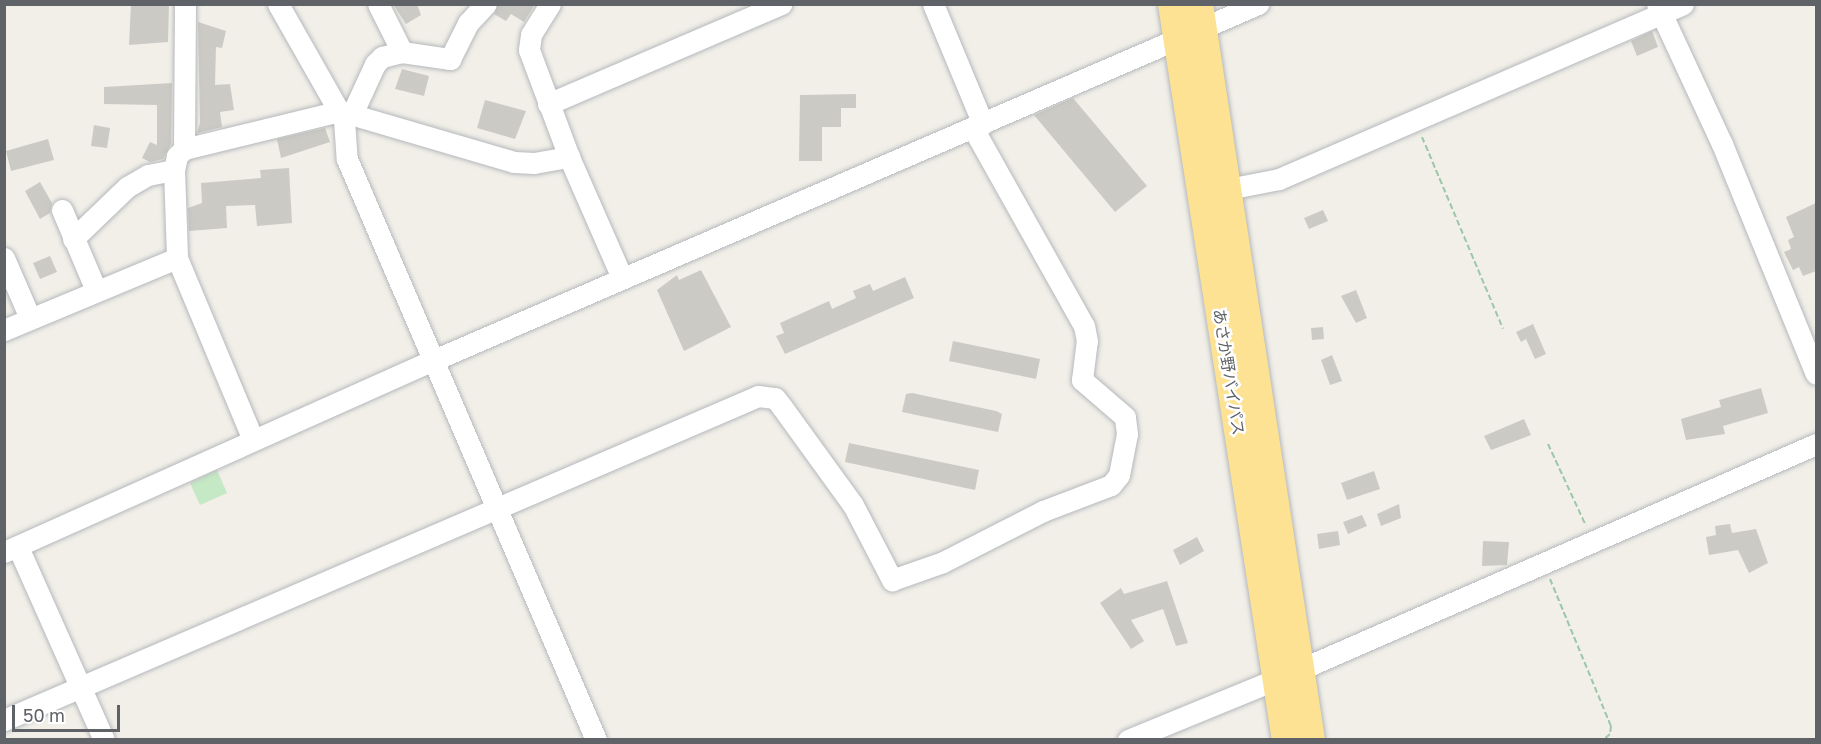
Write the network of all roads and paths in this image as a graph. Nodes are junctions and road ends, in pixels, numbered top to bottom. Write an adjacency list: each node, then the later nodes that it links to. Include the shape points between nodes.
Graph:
1 (185, 4): 19 (street)
2 (278, 4): 16 (street)
3 (378, 4): 14 (street)
4 (486, 4): 14 (street, via 468,23 450,59)
5 (550, 4): 15 (street, via 531,35 529,46)
6 (781, 4): 15 (street)
7 (933, 4): 18 (street)
8 (1160, 4): 13 (highway)
9 (1173, 4): 13 (highway, あさか野バイパス)
10 (1258, 4): 13 (street)
11 (1683, 4): 12 (street)
12 (1660, 9): 17 (street); 33 (street, via 1722,144)
13 (1195, 20): 18 (street); 22 (highway, あさか野バイパス); 41 (highway, あさか野バイパス)
14 (402, 52): 16 (street, via 382,57 375,64)
15 (548, 104): 20 (street)
16 (346, 113): 19 (street); 20 (street, via 514,162); 32 (street, via 347,159)
17 (1414, 121): 22 (street, via 1279,179); 30 (path)
18 (978, 126): 27 (street); 37 (street, via 1084,326 1087,341 1082,380 1125,417 1127,434 1115,483 1043,511 943,562 892,580 853,505 778,402 766,396)
19 (184, 148): 21 (street, via 177,156)
20 (568, 157): 27 (street)
21 (174, 170): 24 (street, via 148,174 127,187); 26 (street)
22 (1228, 189): 41 (highway, あさか野バイパス)
23 (62, 210): 24 (street)
24 (73, 238): 28 (street)
25 (4, 258): 29 (street)
26 (177, 258): 28 (street); 34 (street)
27 (622, 278): 32 (street)
28 (96, 290): 29 (street)
29 (30, 318): 31 (street)
30 (1503, 329)
31 (4, 330)
32 (434, 360): 34 (street); 37 (street)
33 (1816, 374)
34 (253, 440): 39 (street)
35 (1548, 444): 38 (path)
36 (1816, 444): 38 (street)
37 (497, 509): 42 (street); 45 (street)
38 (1593, 543): 40 (street)
39 (11, 549): 42 (street)
40 (1544, 563): 41 (street); 49 (path, via 1611,726 1610,734)
41 (1288, 674): 46 (street); 47 (highway, あさか野バイパス); 48 (highway, あさか野バイパス)
42 (80, 688): 43 (street); 44 (street)
43 (4, 720)
44 (104, 740)
45 (596, 740)
46 (1128, 740)
47 (1287, 740)
48 (1310, 740)
49 (1603, 740)

